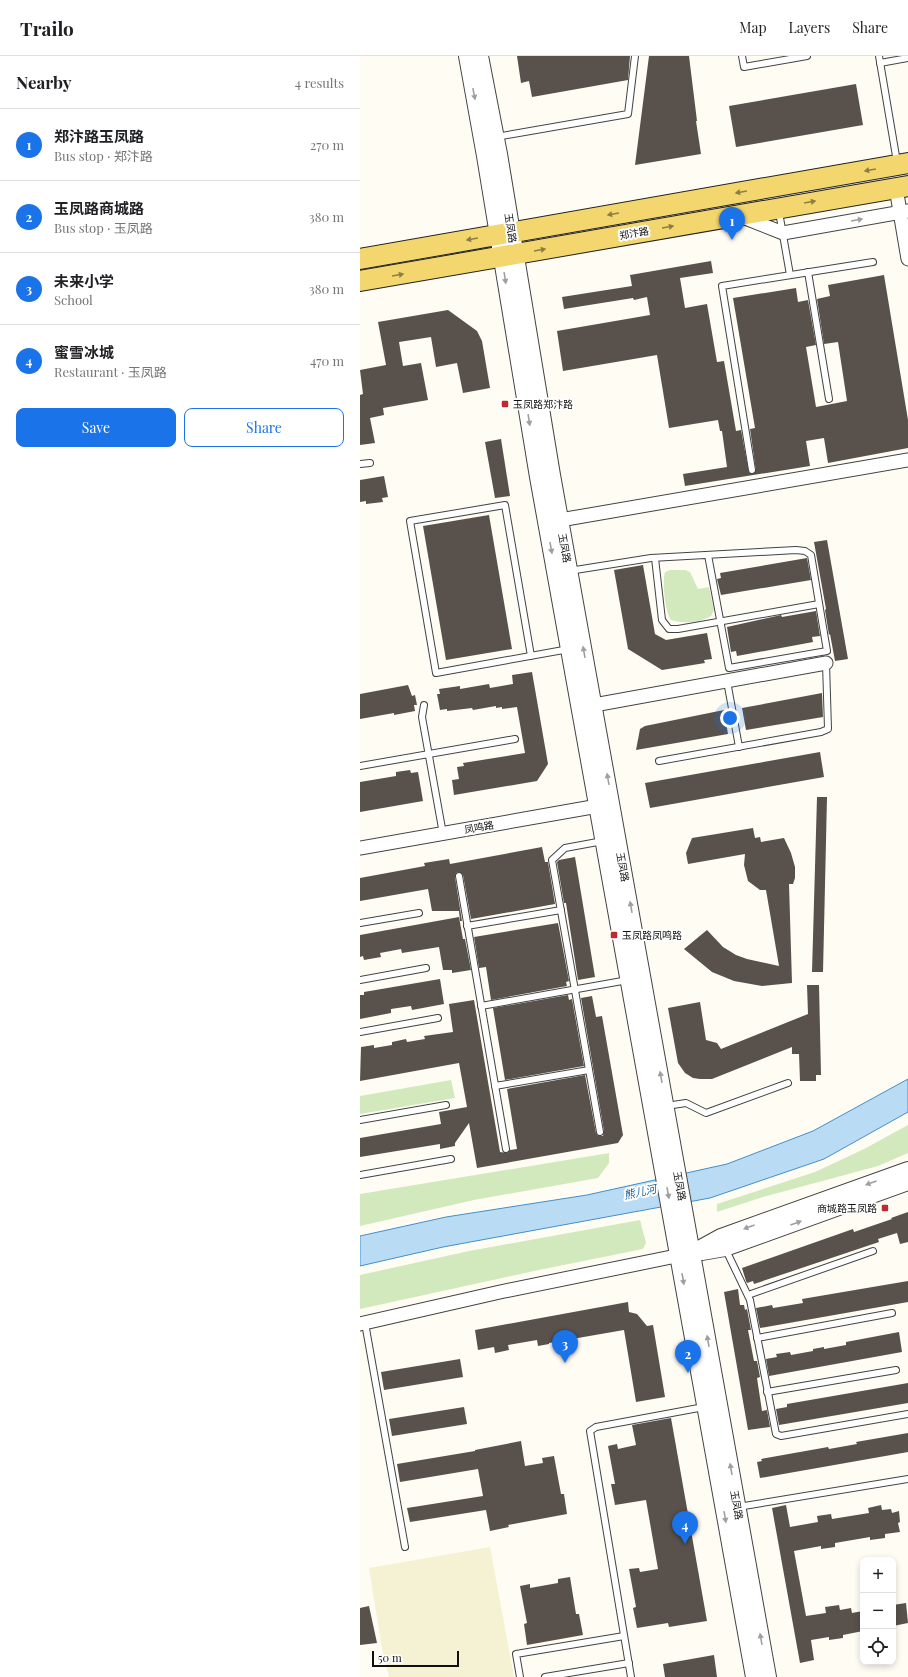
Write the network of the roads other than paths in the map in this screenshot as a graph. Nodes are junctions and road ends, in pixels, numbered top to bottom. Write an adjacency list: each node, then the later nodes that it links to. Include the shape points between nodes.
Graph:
1 (467, 56): 16 (street, 玉凤路, one-way to 16)
2 (480, 56): 9 (street, 玉凤路)
3 (635, 56): 9 (lane, via 628,114)
4 (742, 56): 5 (lane, via 744,67)
5 (807, 56)
6 (878, 56): 8 (lane)
7 (908, 58): 8 (lane)
8 (880, 63): 10 (lane)
9 (496, 137): 16 (street, 玉凤路)
10 (903, 164): 16 (main road, one-way to 16)
11 (902, 187): 12 (main road, 郑汴路, one-way to 11); 13 (street)
12 (779, 208): 14 (main road, 郑汴路); 15 (lane)
13 (904, 212): 15 (street, one-way to 13); 19 (street)
14 (738, 215): 15 (street); 17 (main road, 郑汴路, one-way to 14)
15 (783, 233): 22 (lane)
16 (505, 234): 17 (street, 玉凤路); 18 (main road, one-way to 18)
17 (509, 255): 23 (main road, 郑汴路, one-way to 17); 29 (street, 玉凤路); 35 (street, 玉凤路, one-way to 35, via 538,477)
18 (360, 259)
19 (908, 259)
20 (873, 262): 21 (lane)
21 (808, 272): 22 (lane); 24 (lane)
22 (790, 275): 28 (lane, via 722,286)
23 (360, 281)
24 (829, 399)
25 (908, 460): 29 (street)
26 (370, 463): 27 (lane)
27 (360, 464)
28 (752, 470)
29 (560, 520): 32 (street, 玉凤路)
30 (708, 555): 31 (lane); 33 (lane, via 806,551 811,555); 34 (lane)
31 (655, 558): 32 (lane); 34 (lane, via 662,620 669,629)
32 (570, 571): 40 (street, 玉凤路, one-way to 32)
33 (819, 604): 34 (lane); 34 (lane, via 827,651 729,668)
34 (721, 622)
35 (570, 649): 36 (lane); 46 (street, 玉凤路)
36 (531, 656): 36 (lane, via 436,673 410,521 505,505)
37 (826, 663): 38 (street); 42 (lane, via 828,729)
38 (727, 681): 40 (street); 42 (lane)
39 (424, 705): 43 (lane, via 422,717)
40 (594, 705): 66 (street, 玉凤路, one-way to 40)
41 (515, 739): 43 (lane)
42 (739, 747): 44 (lane)
43 (429, 754): 45 (lane); 47 (lane)
44 (659, 761)
45 (360, 766)
46 (598, 806): 47 (street, 凤鸣路); 48 (street, 玉凤路)
47 (443, 834): 49 (street, 凤鸣路)
48 (605, 841): 51 (lane, via 565,848 552,860); 57 (street, 玉凤路)
49 (360, 848)
50 (459, 876): 54 (lane)
51 (561, 910): 54 (lane); 58 (lane)
52 (419, 913): 53 (lane)
53 (360, 923)
54 (468, 926): 59 (lane)
55 (426, 968): 56 (lane)
56 (360, 980)
57 (630, 980): 58 (lane); 70 (street, 玉凤路)
58 (575, 989): 59 (lane); 62 (lane)
59 (481, 1006): 64 (lane)
60 (438, 1018): 61 (lane)
61 (360, 1032)
62 (589, 1070): 64 (lane); 68 (lane)
63 (788, 1083): 66 (lane, via 706,1113 686,1103)
64 (495, 1086): 69 (lane)
65 (446, 1105): 67 (lane)
66 (666, 1106): 70 (street, 玉凤路)
67 (360, 1120)
68 (600, 1132)
69 (506, 1149)
70 (668, 1158): 77 (street, 玉凤路)
71 (452, 1159): 73 (lane)
72 (908, 1170): 77 (street, one-way to 77, via 720,1237)
73 (360, 1175)
74 (908, 1182): 75 (street, one-way to 74)
75 (725, 1248): 77 (street); 78 (lane)
76 (874, 1251): 78 (lane)
77 (685, 1255): 80 (street, via 500,1292); 84 (street, 玉凤路, one-way to 84); 87 (street, 玉凤路, one-way to 77)
78 (748, 1295): 81 (lane)
79 (892, 1313): 81 (lane)
80 (363, 1323): 88 (lane)
81 (757, 1338): 83 (lane)
82 (896, 1370): 83 (lane)
83 (767, 1392): 85 (lane, via 776,1434 780,1436)
84 (706, 1406): 89 (lane, via 596,1427 590,1431); 94 (street, 玉凤路, one-way to 94)
85 (908, 1414)
86 (908, 1479): 87 (lane)
87 (738, 1507): 95 (street, 玉凤路, one-way to 87)
88 (405, 1547)
89 (624, 1636): 90 (lane); 91 (lane, via 516,1654)
90 (629, 1663): 92 (lane); 93 (lane)
91 (520, 1677)
92 (545, 1677)
93 (631, 1677)
94 (754, 1677)
95 (768, 1677)

